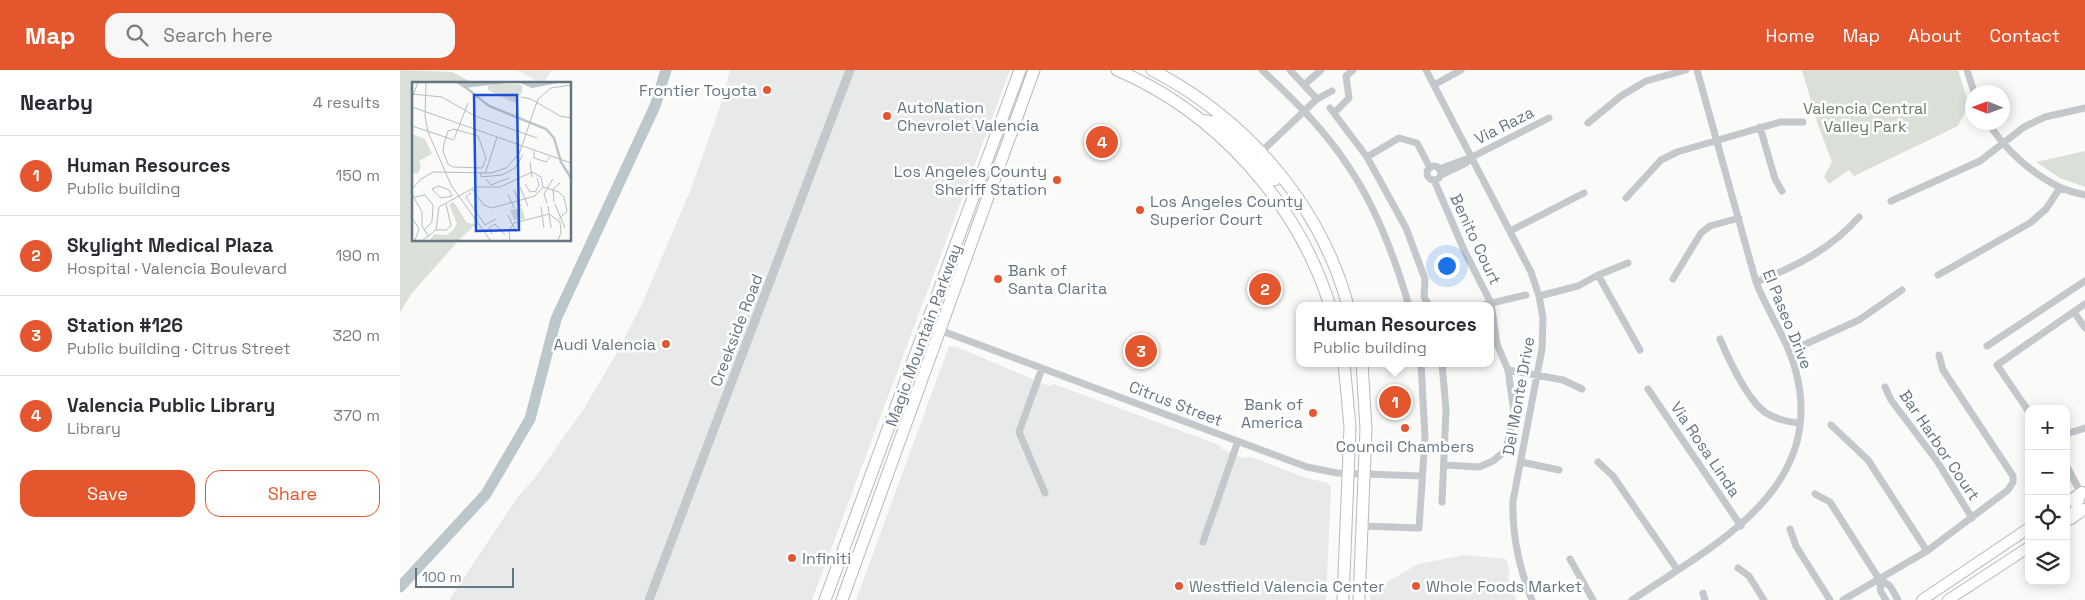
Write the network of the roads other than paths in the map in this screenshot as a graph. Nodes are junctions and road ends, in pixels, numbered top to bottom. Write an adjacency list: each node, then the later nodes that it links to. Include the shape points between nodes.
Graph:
1 (850, 70): 120 (street, Creekside Road)
2 (1020, 70): 65 (main road, Magic Mountain Parkway)
3 (1034, 70): 67 (main road, Magic Mountain Parkway)
4 (1117, 70): 23 (main road, via 1167,96)
5 (1152, 70): 30 (main road, via 1206,102)
6 (1262, 70): 21 (street)
7 (1290, 70): 15 (street)
8 (1321, 70): 15 (street)
9 (1353, 70): 32 (street, via 1346,76 1349,98 1332,110)
10 (1426, 70): 16 (street, Del Monte Drive)
11 (1461, 70): 16 (street)
12 (1686, 70): 25 (street, via 1646,81 1621,96)
13 (1697, 70): 28 (street, El Paseo Drive)
14 (1967, 70): 17 (street)
15 (1305, 84): 19 (street)
16 (1434, 85): 31 (street, Del Monte Drive)
17 (1972, 85)
18 (1332, 91): 19 (street)
19 (1317, 99): 21 (street)
20 (2085, 108): 29 (street, via 2046,117 2024,127)
21 (1304, 111): 30 (street); 58 (street, via 1348,166 1362,191 1397,267)
22 (1548, 118): 31 (street, Via Raza)
23 (1200, 119): 30 (main road, via 1218,124 1250,152); 33 (main road)
24 (1803, 122): 26 (street, via 1780,122)
25 (1588, 123)
26 (1760, 127): 28 (street); 39 (street, via 1775,179)
27 (1994, 130): 29 (street)
28 (1716, 140): 42 (street, via 1661,160); 45 (street, El Paseo Drive)
29 (2003, 143): 38 (street, via 2026,166); 43 (street, via 1968,167)
30 (1261, 152): 37 (main road)
31 (1472, 156): 35 (street, Via Raza); 46 (street, Del Monte Drive)
32 (1367, 157): 34 (street, via 1398,138 1417,143); 59 (street, via 1406,228 1425,279)
33 (1247, 163): 37 (main road, via 1260,164 1278,183); 56 (main road, via 1292,224)
34 (1430, 168): 35 (street, via 1434,166); 36 (street, Benito Court, via 1428,176)
35 (1440, 172): 36 (street)
36 (1434, 180): 60 (street, Benito Court)
37 (1290, 187): 57 (main road, via 1327,250)
38 (2060, 188): 41 (street); 49 (street, via 2046,209 2030,222)
39 (1782, 190)
40 (1584, 193): 46 (street)
41 (2085, 195)
42 (1626, 198)
43 (1891, 201)
44 (1859, 217): 52 (street, via 1812,257)
45 (1738, 218): 50 (street, via 1710,226 1701,233); 52 (street, El Paseo Drive)
46 (1510, 231): 55 (street, Del Monte Drive)
47 (1628, 263): 48 (street)
48 (1598, 275): 55 (street, via 1572,288); 70 (street)
49 (1938, 275)
50 (1673, 279)
51 (2085, 281): 69 (street)
52 (1756, 282): 71 (street, El Paseo Drive)
53 (1902, 290): 71 (street, via 1852,324)
54 (1526, 295): 61 (street)
55 (1539, 296): 80 (street, Del Monte Drive, via 1543,332)
56 (1328, 302)
57 (1347, 302)
58 (1408, 302)
59 (1427, 302)
60 (1490, 302)
61 (1494, 302)
62 (2085, 304): 63 (street)
63 (2074, 312): 66 (street); 85 (street, via 1997,365)
64 (1494, 324): 79 (street, Benito Court, via 1497,344)
65 (926, 325): 67 (street, Citrus Street); 115 (main road, Magic Mountain Parkway)
66 (2085, 328)
67 (941, 330): 78 (street, Citrus Street); 123 (main road, Magic Mountain Parkway)
68 (1720, 339): 86 (street, via 1728,359 1757,405 1773,417)
69 (1987, 346)
70 (1640, 350)
71 (1790, 351): 86 (street, El Paseo Drive, via 1799,388)
72 (1939, 355): 106 (street, via 1943,370 2013,476 2008,490)
73 (1345, 367): 96 (main road, via 1349,398)
74 (1356, 367): 81 (main road)
75 (1362, 367): 81 (main road)
76 (1421, 367): 98 (street, via 1425,404)
77 (1442, 367): 93 (street)
78 (1042, 368): 90 (street, Citrus Street); 100 (street, via 1019,432)
79 (1508, 370): 80 (street); 93 (street, Benito Court, via 1514,412 1504,451 1479,467)
80 (1538, 374): 83 (street); 91 (street, Del Monte Drive)
81 (1364, 384): 97 (main road)
82 (1885, 387): 106 (street, Bar Harbor Court, via 1891,400 1937,460)
83 (1582, 388)
84 (1648, 389): 109 (street, Via Rosa Linda)
85 (2025, 406)
86 (1799, 423): 109 (street, El Paseo Drive, via 1785,473 1763,505)
87 (1831, 425): 114 (street, via 1868,460)
88 (2085, 428): 89 (street)
89 (2070, 433)
90 (1238, 441): 96 (street, Citrus Street, via 1307,467); 112 (street)
91 (1520, 462): 94 (street); 126 (street, Del Monte Drive, via 1513,501 1514,528 1518,559)
92 (1598, 462): 118 (street, via 1613,476)
93 (1445, 465): 103 (street)
94 (1559, 470)
95 (2070, 471): 99 (street)
96 (1348, 474): 97 (street, Citrus Street); 124 (main road)
97 (1364, 474): 98 (street, Citrus Street); 108 (main road)
98 (1422, 476): 108 (street, via 1420,528)
99 (2083, 492): 102 (main road); 105 (main road)
100 (1046, 493)
101 (1815, 494): 119 (street, via 1830,502)
102 (2070, 500)
103 (1442, 502)
104 (2085, 509): 107 (main road)
105 (2070, 517)
106 (1972, 518): 114 (street)
107 (2070, 519)
108 (1362, 526): 125 (main road)
109 (1741, 526): 118 (street, El Paseo Drive)
110 (1790, 529): 130 (street, via 1796,546)
111 (2025, 531): 134 (main road)
112 (1203, 542)
113 (2025, 550): 135 (main road)
114 (1927, 551): 119 (street)
115 (840, 559): 121 (main road, Magic Mountain Parkway); 122 (main road, via 845,566)
116 (1570, 559): 127 (street)
117 (1738, 568): 129 (street, via 1749,576)
118 (1677, 569): 128 (street, El Paseo Drive)
119 (1880, 579): 131 (street); 132 (street, via 1881,592); 133 (street, via 1890,586)
120 (649, 600)
121 (825, 600)
122 (833, 600)
123 (842, 600)
124 (1343, 600)
125 (1359, 600)
126 (1532, 600)
127 (1593, 600)
128 (1632, 600)
129 (1764, 600)
130 (1830, 600)
131 (1843, 600)
132 (1886, 600)
133 (1898, 600)
134 (1922, 600)
135 (1948, 600)

